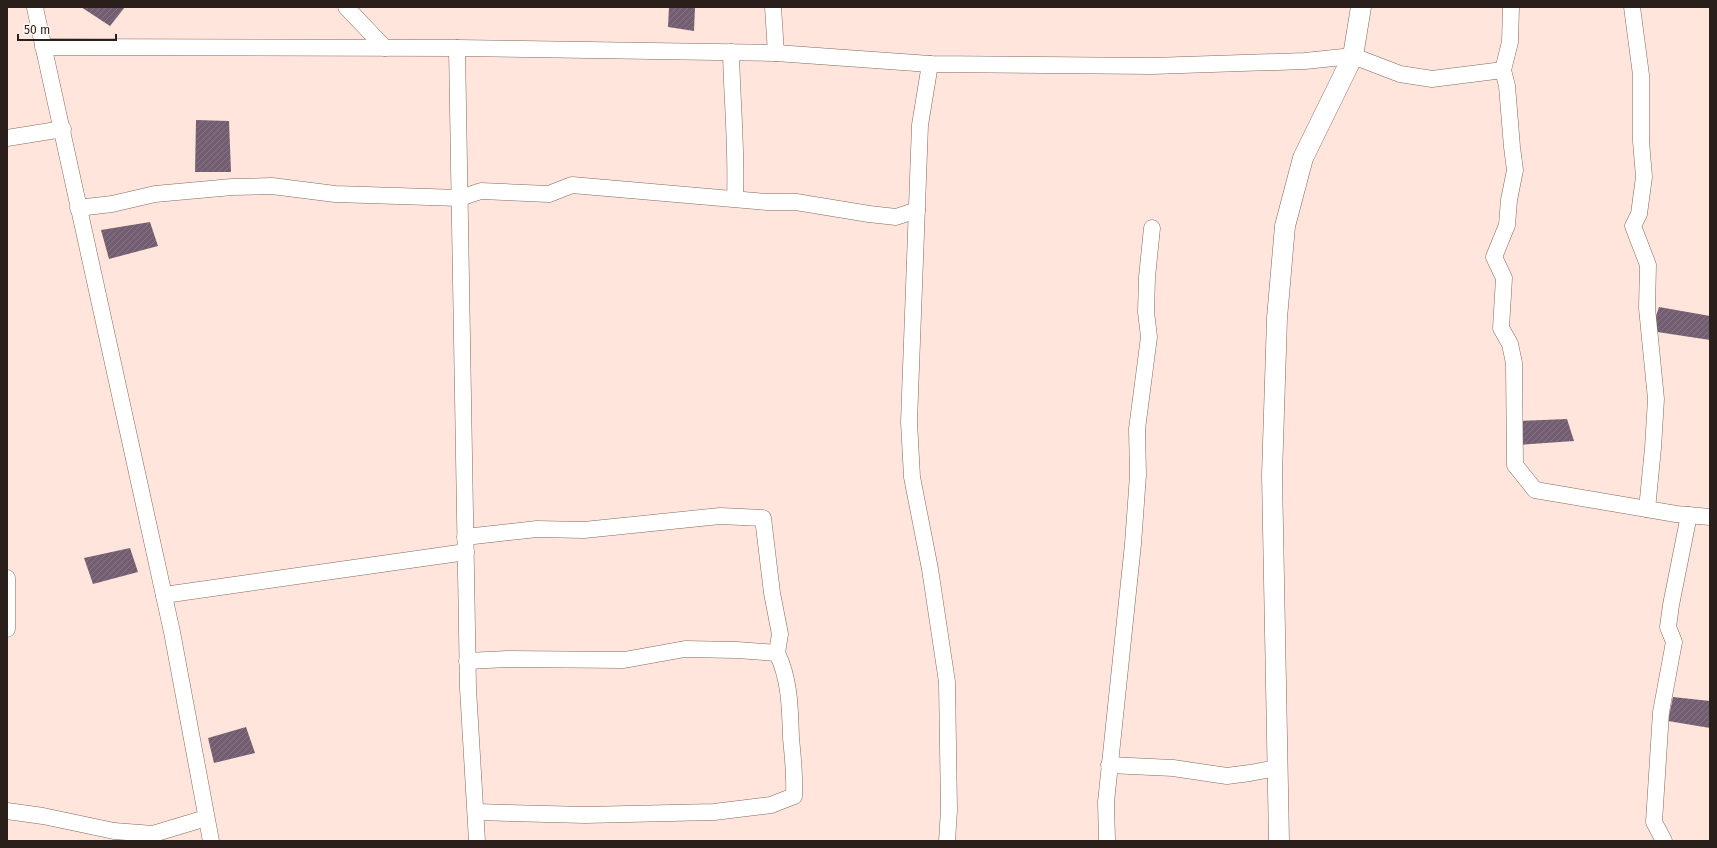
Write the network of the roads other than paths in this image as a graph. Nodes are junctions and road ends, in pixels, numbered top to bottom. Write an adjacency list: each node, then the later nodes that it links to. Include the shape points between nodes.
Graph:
1 (35, 7): 7 (street)
2 (346, 7): 8 (street)
3 (773, 7): 11 (street)
4 (1361, 7): 12 (street)
5 (1511, 7): 14 (street, via 1510,42)
6 (1632, 7): 22 (street, via 1641,75 1644,177 1639,214 1633,226 1648,265 1647,308 1656,399)
7 (43, 47): 8 (street); 15 (street)
8 (385, 48): 9 (street)
9 (458, 48): 10 (street); 17 (street)
10 (731, 52): 11 (street); 18 (street, via 736,147)
11 (776, 53): 13 (street)
12 (1353, 56): 13 (street, via 1305,61 1152,66); 14 (street, via 1400,74 1432,79); 32 (street, via 1303,158 1285,226 1276,318 1272,475)
13 (930, 64): 20 (street, via 920,125)
14 (1503, 70): 22 (street, via 1507,86 1515,170 1507,225 1494,257 1504,278 1501,328 1510,344 1514,363 1515,465 1535,490)
15 (63, 129): 16 (street); 19 (street)
16 (7, 138)
17 (460, 198): 18 (street, via 481,191 549,194 572,186); 19 (street, via 335,194 272,186 232,187 156,194 112,204); 25 (street)
18 (735, 198): 20 (street, via 796,202 896,217)
19 (78, 208): 27 (street)
20 (917, 210): 38 (street, via 909,422 912,478 930,570 947,682)
21 (1152, 228): 31 (street, via 1146,312 1149,337 1137,429 1138,475 1133,544)
22 (1647, 509): 23 (street)
23 (1689, 515): 24 (street); 41 (street, via 1668,627 1674,642 1660,728 1654,822)
24 (1710, 516)
25 (465, 544): 27 (street); 29 (street, via 537,529 584,530 720,516 763,518 780,634); 30 (street)
26 (7, 578): 28 (street)
27 (164, 595): 35 (street)
28 (7, 618)
29 (777, 653): 30 (street, via 685,649 624,660); 34 (street, via 790,694 794,796 771,805 714,812 585,815)
30 (467, 661): 34 (street)
31 (1109, 764): 32 (street, via 1173,768 1226,776); 39 (street, via 1106,802)
32 (1277, 768): 40 (street)
33 (7, 811): 35 (street, via 114,831 153,834)
34 (476, 812): 37 (street)
35 (206, 818): 36 (street)
36 (211, 841)
37 (477, 841)
38 (947, 841)
39 (1107, 841)
40 (1278, 841)
41 (1664, 841)

